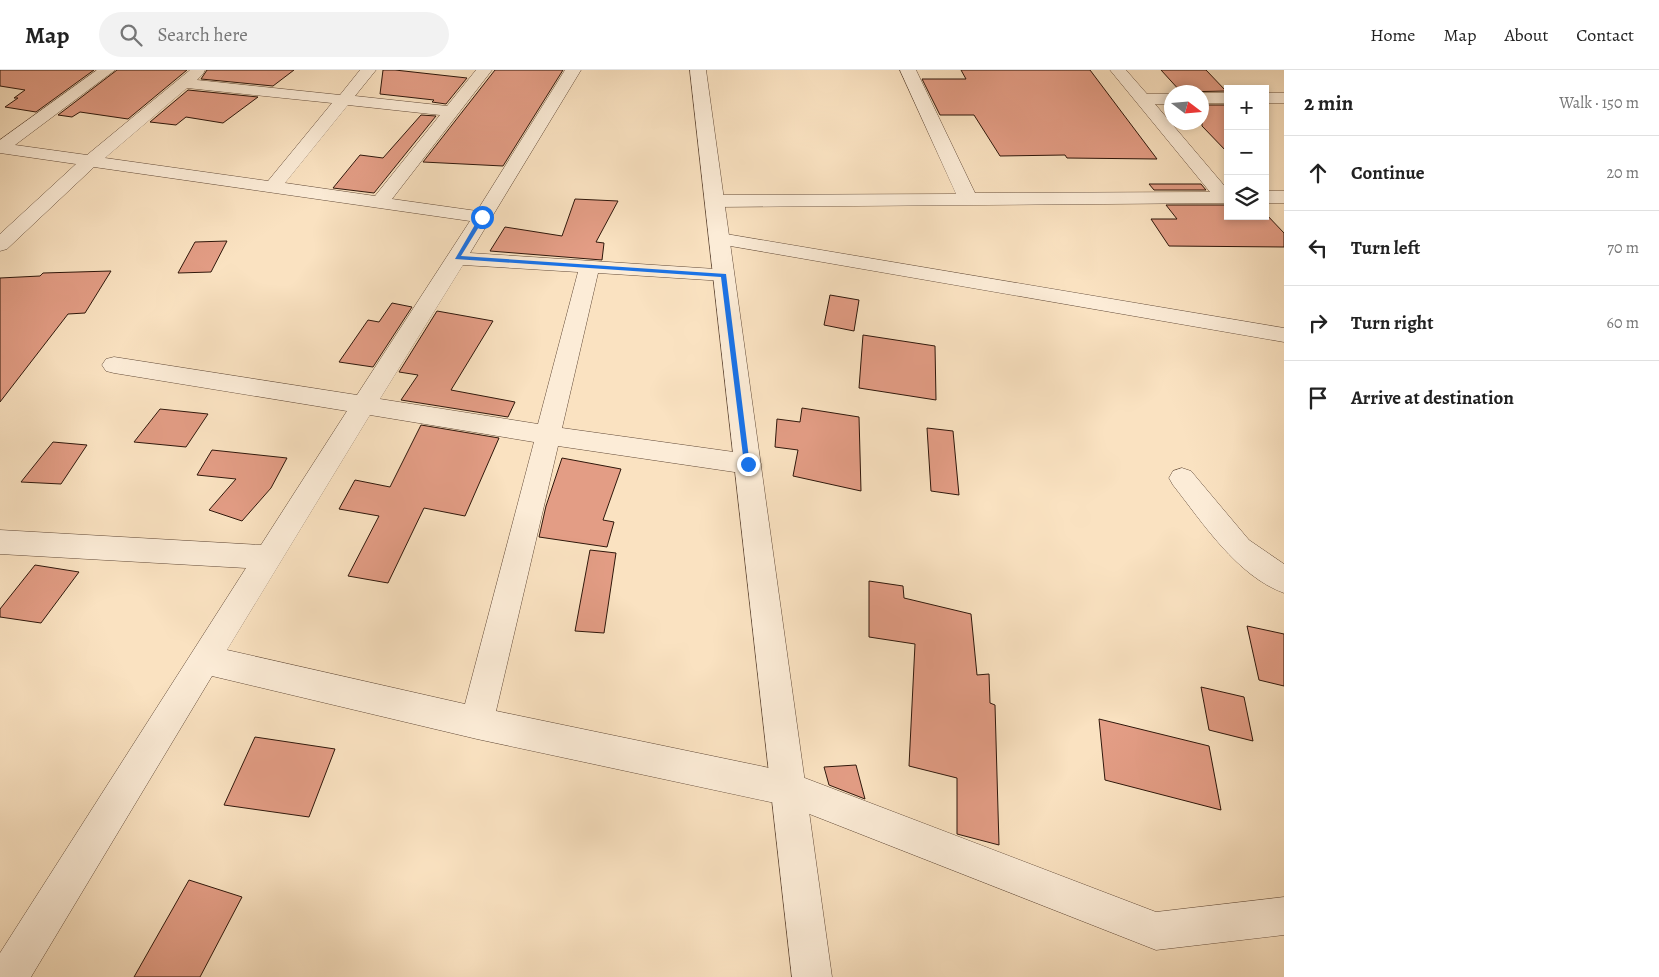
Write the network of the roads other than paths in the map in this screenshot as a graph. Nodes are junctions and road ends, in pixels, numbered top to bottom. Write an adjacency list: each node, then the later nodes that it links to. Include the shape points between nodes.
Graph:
1 (107, 70): 18 (street)
2 (200, 70): 9 (street)
3 (368, 70): 16 (street)
4 (484, 70): 17 (street)
5 (573, 70): 28 (street)
6 (698, 70): 26 (street)
7 (908, 70): 25 (street)
8 (1118, 70): 15 (street)
9 (184, 83): 16 (street); 19 (street)
10 (1164, 98): 15 (street)
11 (1209, 98): 12 (street)
12 (1224, 98)
13 (1269, 98): 14 (street)
14 (1284, 98)
15 (1142, 99): 21 (street)
16 (344, 100): 17 (street); 20 (street)
17 (452, 111): 27 (street)
18 (0, 148): 19 (street)
19 (89, 162): 20 (street); 30 (street)
20 (272, 188): 27 (street)
21 (1224, 195)
22 (1224, 197): 25 (street)
23 (1269, 197): 24 (street)
24 (1284, 197)
25 (968, 199): 26 (street)
26 (715, 201): 29 (street)
27 (379, 203): 28 (street)
28 (482, 217): 31 (street)
29 (720, 239): 33 (street); 34 (street)
30 (0, 245)
31 (457, 258): 32 (street); 36 (street)
32 (589, 268): 33 (street); 37 (street)
33 (724, 275): 38 (street)
34 (1284, 336)
35 (114, 365): 36 (street)
36 (365, 404): 37 (street); 41 (street)
37 (548, 435): 38 (street); 44 (street)
38 (748, 464): 45 (street)
39 (1182, 478): 42 (street, via 1239,548)
40 (0, 542): 41 (street)
41 (268, 556): 43 (street)
42 (1284, 580)
43 (205, 660): 44 (street); 47 (street)
44 (477, 723): 45 (street)
45 (789, 789): 46 (street, via 1156,930); 48 (street)
46 (1284, 916)
47 (8, 977)
48 (812, 977)

